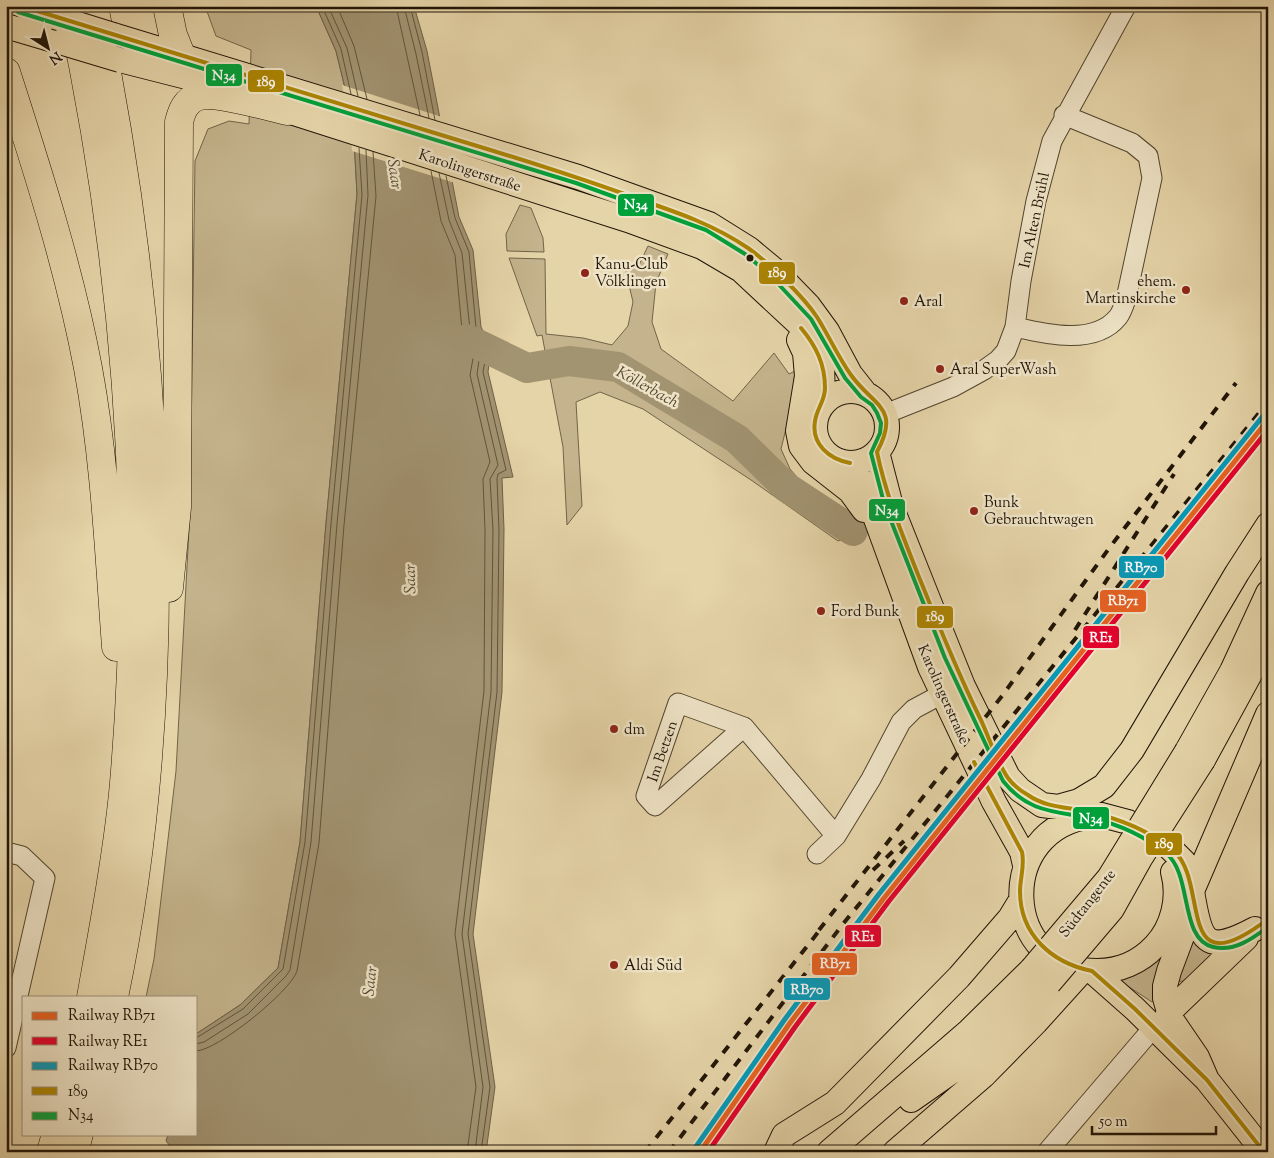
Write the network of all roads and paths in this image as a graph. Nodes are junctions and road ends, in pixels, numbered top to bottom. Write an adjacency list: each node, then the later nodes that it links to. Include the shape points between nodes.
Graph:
1 (94, 6): 25 (highway, via 123,174 145,350 155,590)
2 (167, 6): 6 (highway)
3 (1126, 6): 10 (street, Im Alten Brühl)
4 (43, 10): 6 (main road, Karolingerstraße, bridge); 27 (highway, via 84,68 114,263 129,440 133,585)
5 (6, 26): 8 (main road, Karolingerstraße, bridge, via 120,60)
6 (181, 55): 8 (main road, Karolingerstraße)
7 (6, 72): 27 (highway, via 74,304 95,411 107,502 121,726)
8 (240, 88): 9 (highway); 13 (main road, Karolingerstraße, via 578,177 709,224 773,268 812,310); 25 (highway, via 190,101 182,110 179,122 177,507 161,676)
9 (288, 112): 11 (main road, Karolingerstraße, via 702,247 741,270)
10 (1064, 115): 12 (street, Im Alten Brühl, via 1052,141 1036,201); 12 (street, via 1132,143 1148,156 1152,178 1126,299 1118,317 1106,327 1074,337)
11 (790, 317): 14 (main road, Karolingerstraße, via 819,354 824,373); 18 (main road, via 807,366 798,431 801,446 813,462 850,491 861,508)
12 (1015, 327): 15 (street, Im Alten Brühl, via 1006,351 984,370 953,387)
13 (865, 393): 14 (main road, via 844,391); 15 (main road, via 876,400)
14 (823, 403): 17 (main road, via 815,420 816,438 831,457)
15 (885, 414): 16 (main road, via 886,434)
16 (878, 452): 17 (main road, via 866,460); 28 (main road, Karolingerstraße, via 892,506 932,609 963,686 1008,777 1042,805)
17 (850, 463): 18 (main road, Karolingerstraße, via 864,486)
18 (876, 517): 22 (main road, Karolingerstraße)
19 (1268, 525): 28 (main road, via 1127,756 1104,786 1093,794)
20 (1268, 594): 26 (main road, Südtangente)
21 (1268, 641): 26 (main road, Südtangente)
22 (942, 694): 31 (street, via 914,708 901,722); 34 (main road, Karolingerstraße)
23 (1268, 714): 35 (main road)
24 (744, 727): 24 (street, Im Betzen, via 678,703 646,796 655,806); 31 (street, Im Betzen)
25 (149, 743): 41 (highway, via 141,828)
26 (1195, 756): 39 (main road, Südtangente, bridge, via 1112,909)
27 (122, 796): 40 (highway)
28 (1054, 807): 29 (main road, Karolingerstraße)
29 (1112, 817): 30 (main road, Karolingerstraße, via 1128,822); 34 (main road, Karolingerstraße, via 1085,817 1058,827 1038,844)
30 (1149, 835): 35 (main road, Karolingerstraße, via 1178,854 1184,862); 38 (main road, Karolingerstraße, via 1166,856 1173,874 1176,896 1172,919 1158,942 1138,960 1116,969)
31 (836, 836): 33 (street)
32 (6, 852): 43 (street, via 22,856 45,878)
33 (816, 854)
34 (1026, 865): 36 (main road, Karolingerstraße, via 1020,884)
35 (1192, 891): 37 (main road, via 1197,922 1208,940 1216,943 1232,941); 42 (main road, Karolingerstraße, via 1189,921 1165,986)
36 (1020, 900): 38 (main road, Karolingerstraße, via 1027,925 1043,949 1067,965); 48 (main road, via 1010,918 959,977 835,1103 784,1135)
37 (1262, 924): 42 (main road)
38 (1088, 970): 42 (main road, via 1135,1009); 51 (main road, via 983,1076)
39 (1041, 976): 49 (main road, Südtangente, via 969,1031); 50 (main road, Südtangente, via 974,1056 925,1089)
40 (92, 996)
41 (114, 996)
42 (1160, 1020): 52 (street); 53 (main road, via 1197,1057 1207,1080)
43 (6, 1048)
44 (55, 1136): 46 (highway)
45 (78, 1136): 47 (highway)
46 (51, 1152)
47 (74, 1152)
48 (776, 1152)
49 (829, 1152)
50 (854, 1152)
51 (895, 1152)
52 (1046, 1152)
53 (1264, 1152)

